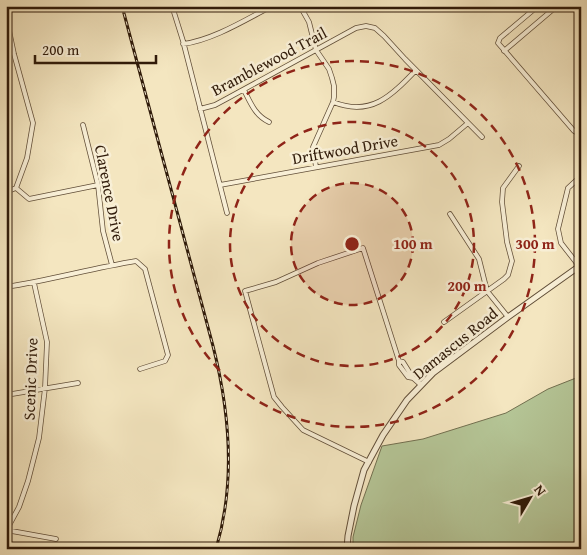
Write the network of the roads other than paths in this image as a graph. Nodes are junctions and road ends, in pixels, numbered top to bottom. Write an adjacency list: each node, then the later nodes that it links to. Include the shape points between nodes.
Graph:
1 (172, 6): 7 (street)
2 (272, 6): 7 (street, via 210,37)
3 (300, 6): 8 (street, via 309,22)
4 (538, 6): 9 (street, via 500,38 498,43)
5 (556, 6): 9 (street)
6 (6, 16): 24 (street, via 33,123 27,158)
7 (184, 44): 13 (street)
8 (316, 50): 10 (street, Bramblewood Trail, via 356,28 366,26 375,28); 11 (street, Bramblewood Trail); 12 (street, via 332,78)
9 (504, 51): 17 (street, via 574,131)
10 (416, 70): 12 (street, via 391,95 378,102 362,107); 15 (street, Bramblewood Trail)
11 (244, 90): 13 (street, Bramblewood Trail); 14 (street, via 256,112)
12 (333, 102): 20 (street, via 312,147)
13 (200, 109): 23 (street)
14 (269, 122)
15 (468, 123): 18 (street, Bramblewood Trail); 20 (street, Driftwood Drive, via 439,145)
16 (83, 125): 22 (street, Clarence Drive)
17 (581, 133)
18 (482, 137)
19 (519, 166): 32 (street, via 503,188 502,202 512,261 508,275)
20 (316, 167): 23 (street, Driftwood Drive)
21 (581, 176): 29 (street, via 568,188 558,229 561,243)
22 (98, 185): 24 (street, via 29,199); 28 (street, Clarence Drive, via 103,231)
23 (220, 185): 26 (street)
24 (16, 188): 25 (street)
25 (6, 192)
26 (227, 213)
27 (450, 214): 32 (street, via 479,259)
28 (112, 265): 30 (street); 35 (street, via 136,261 146,269 168,355 165,361)
29 (580, 265): 33 (street, Damascus Road)
30 (34, 283): 31 (street); 38 (street, Scenic Drive, via 47,342)
31 (6, 287)
32 (487, 291): 33 (street); 34 (street)
33 (508, 317): 37 (street, Damascus Road)
34 (444, 322)
35 (140, 369)
36 (78, 383): 38 (street)
37 (421, 385): 40 (street, Damascus Road, via 383,435); 40 (street, via 399,361 363,248 245,291 274,397 303,430)
38 (45, 388): 39 (street); 41 (street, Scenic Drive, via 39,438 28,481)
39 (6, 395)
40 (369, 462): 43 (street, Damascus Road, via 354,506)
41 (6, 530): 42 (street)
42 (56, 539)
43 (347, 549)

